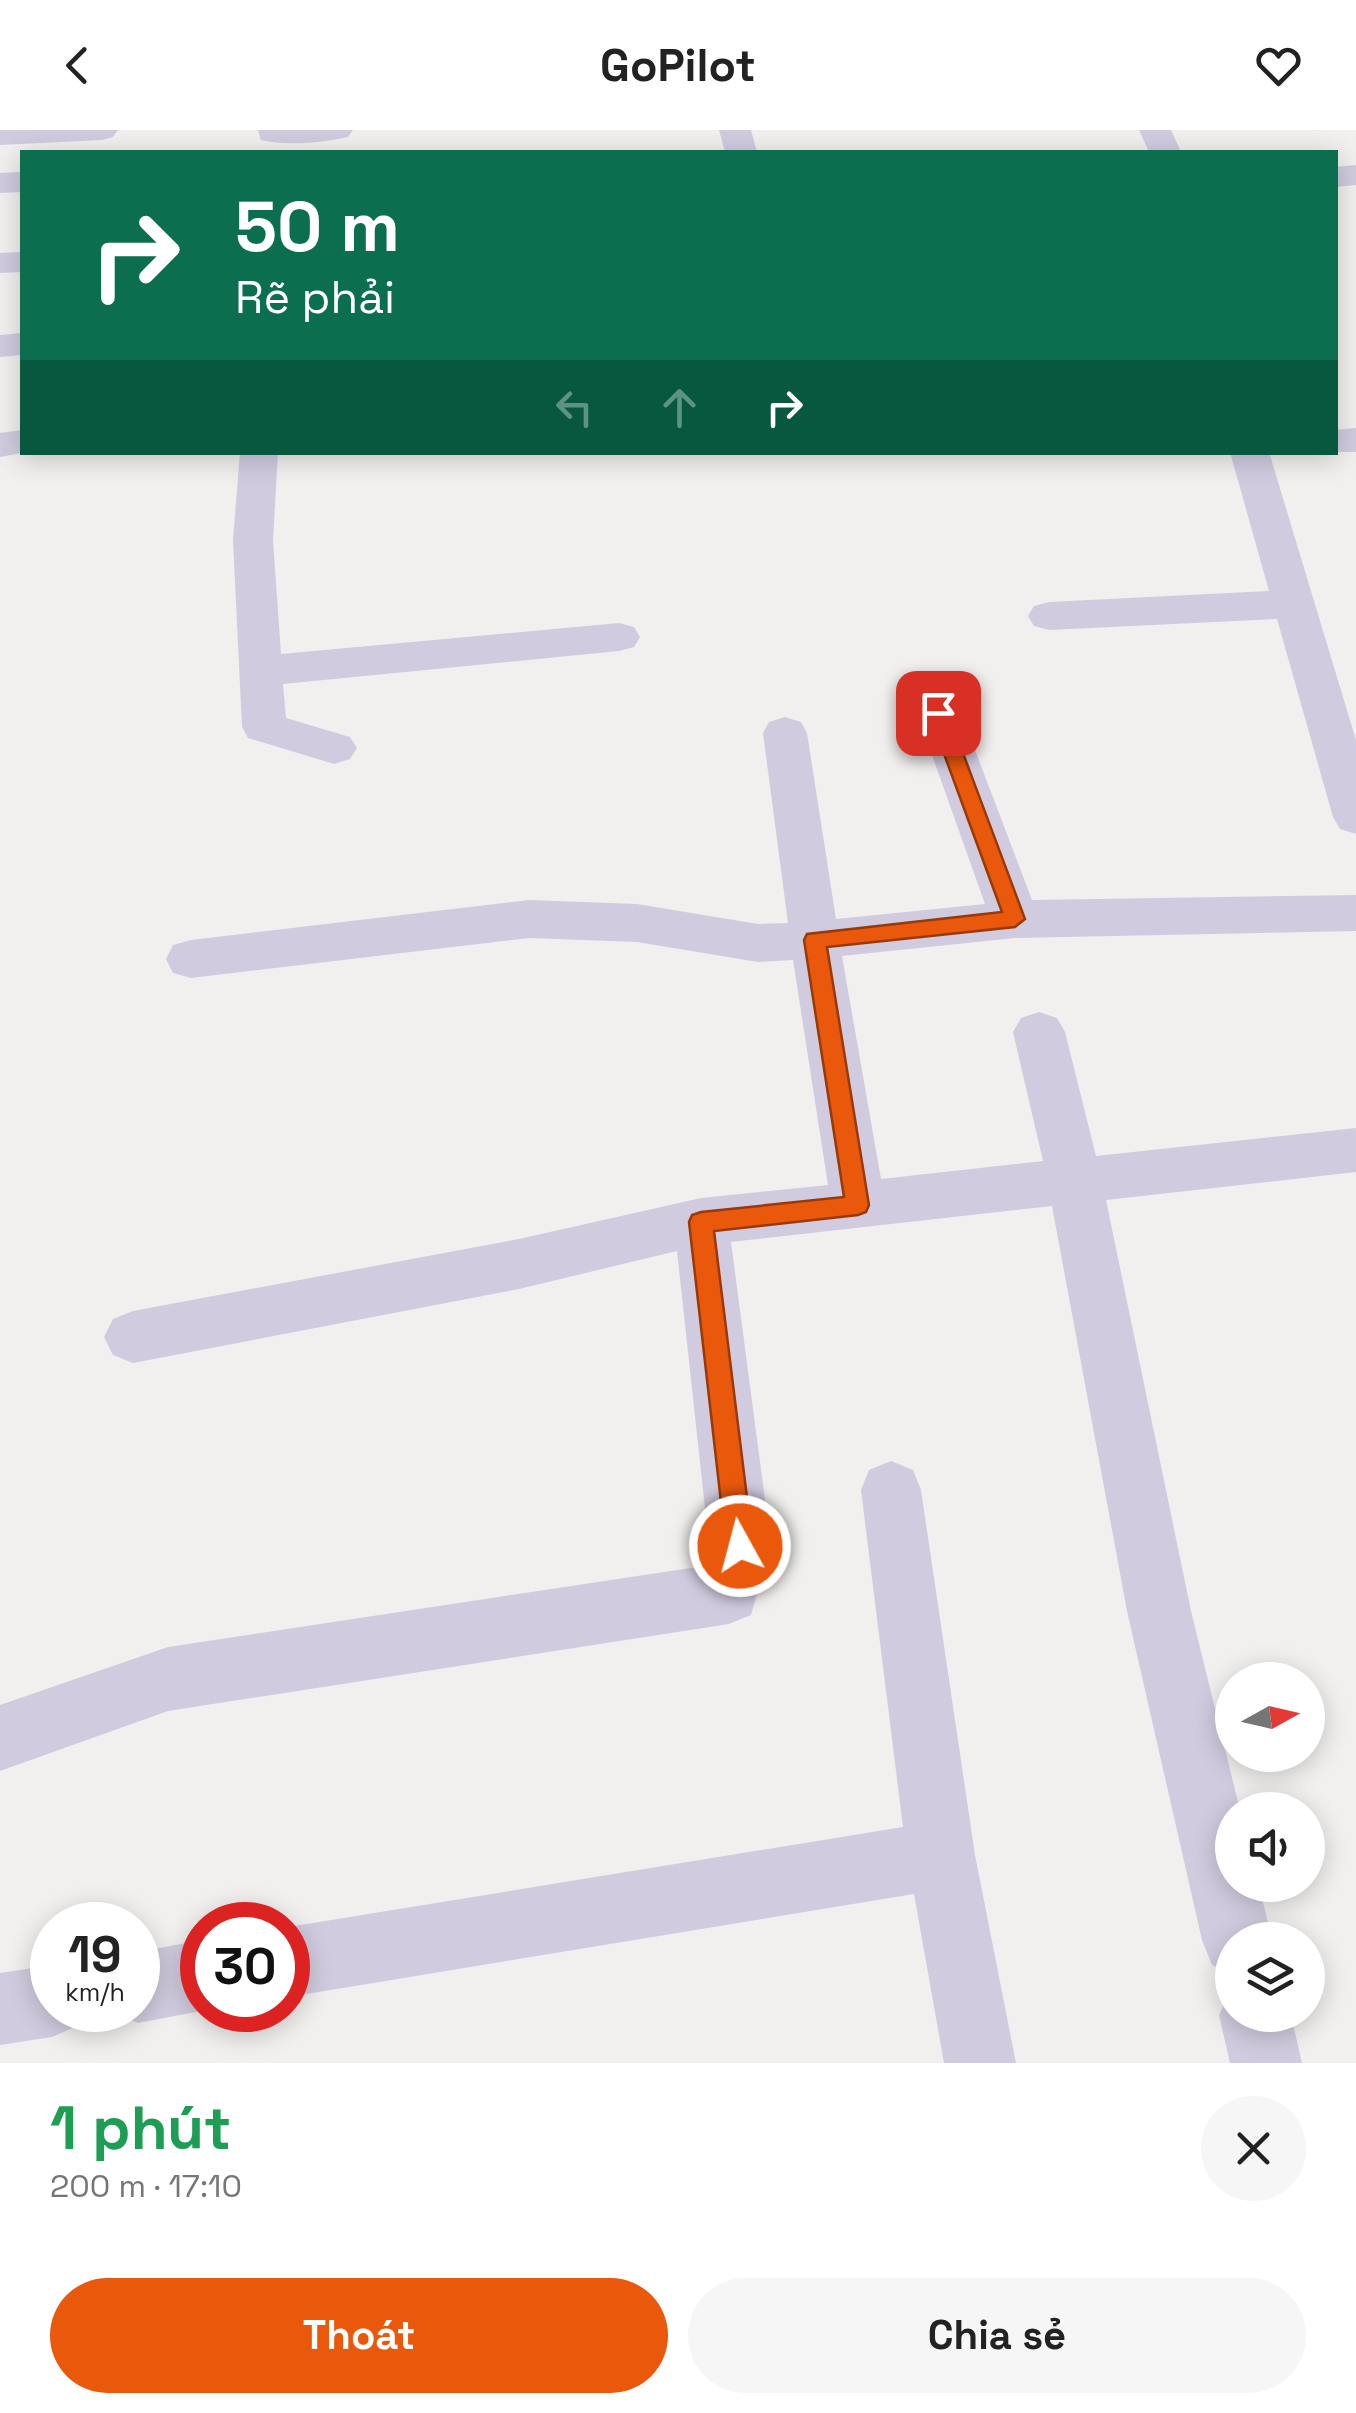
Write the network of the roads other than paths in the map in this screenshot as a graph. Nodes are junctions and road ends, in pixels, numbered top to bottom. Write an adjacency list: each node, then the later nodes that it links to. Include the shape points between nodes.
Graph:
1 (102, 130): 3 (street)
2 (337, 130): 4 (street)
3 (14, 133)
4 (272, 139)
5 (259, 455): 10 (street, via 253,540)
6 (1250, 455): 7 (street)
7 (1296, 604): 8 (street); 12 (street)
8 (1049, 616)
9 (619, 638): 10 (street)
10 (261, 671): 14 (street, via 264,727)
11 (938, 713): 17 (street)
12 (1341, 722): 15 (street)
13 (786, 732): 18 (street)
14 (334, 748)
15 (1356, 817)
16 (1356, 913): 17 (street)
17 (1015, 919): 18 (street)
18 (815, 940): 19 (street, via 768,944 637,923 529,919); 23 (street)
19 (191, 959)
20 (1039, 1032): 22 (street)
21 (1356, 1150): 22 (street)
22 (1075, 1182): 23 (street); 29 (street, via 1159,1611)
23 (858, 1205): 24 (street)
24 (701, 1222): 25 (street, via 519,1264); 27 (street, via 740,1546 730,1593 168,1678)
25 (133, 1337)
26 (891, 1490): 28 (street)
27 (0, 1738)
28 (940, 1855): 30 (street); 34 (street)
29 (1233, 1922)
30 (310, 1958)
31 (30, 2004): 32 (street)
32 (0, 2009)
33 (1258, 2032): 35 (street)
34 (980, 2063)
35 (1266, 2063)

